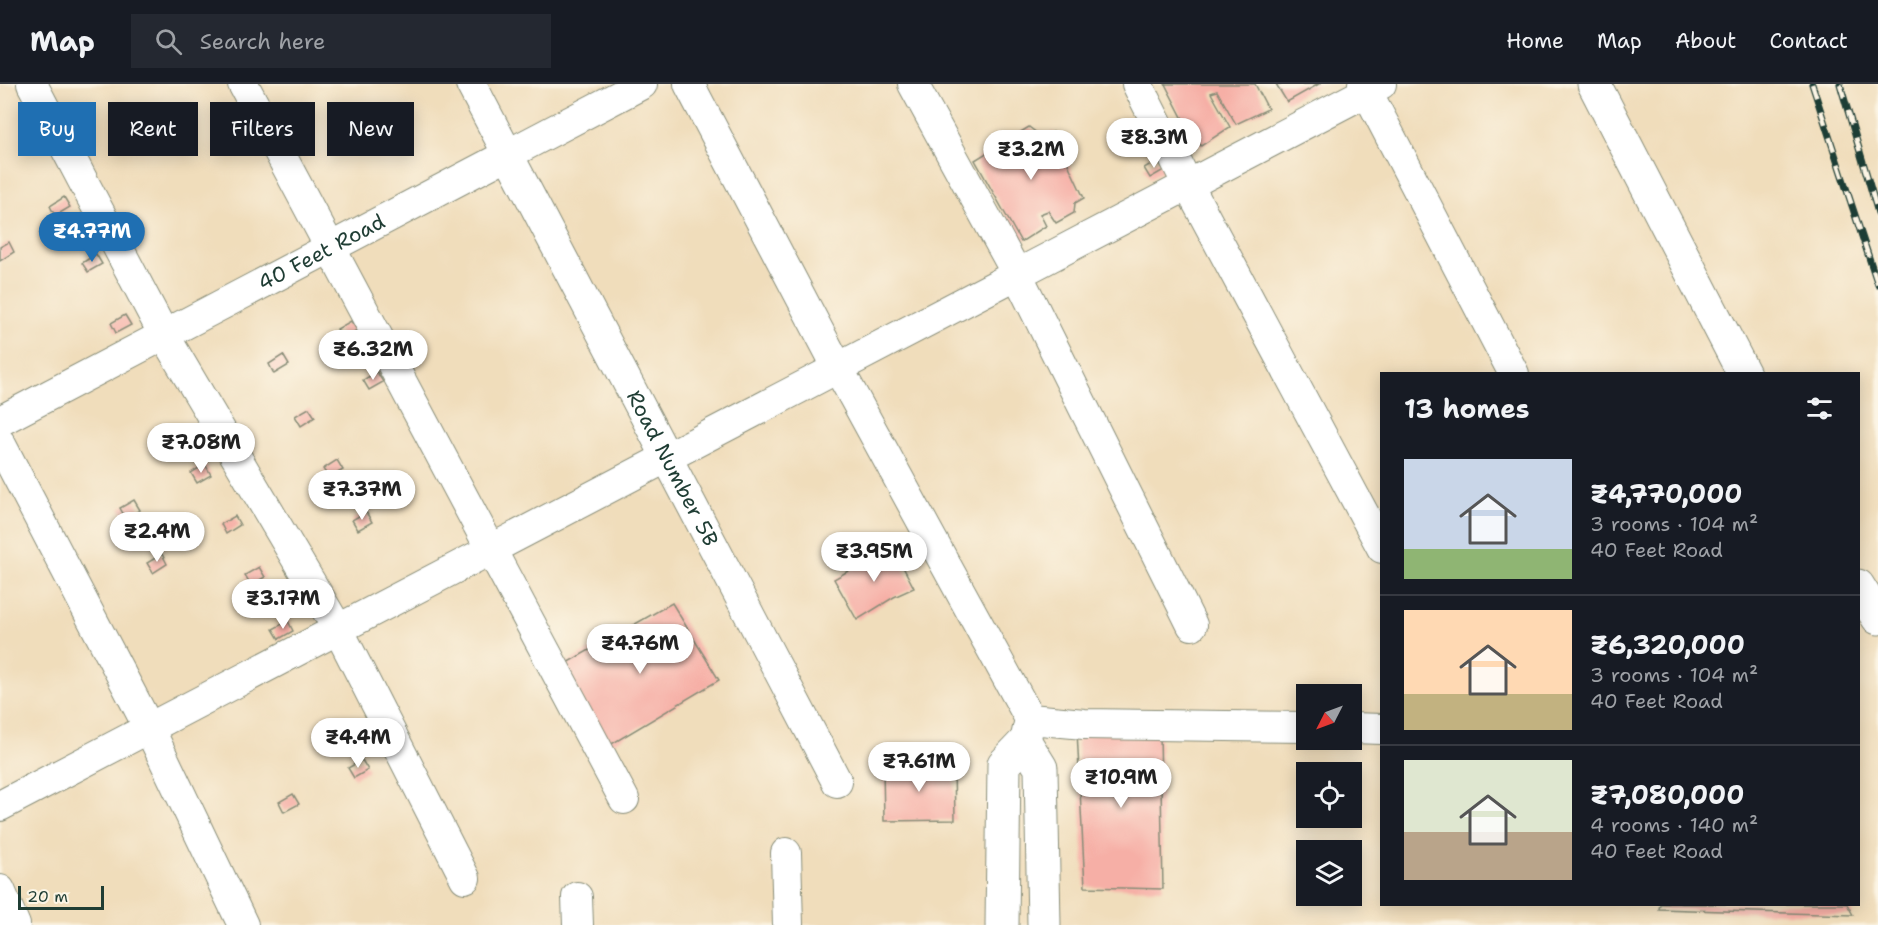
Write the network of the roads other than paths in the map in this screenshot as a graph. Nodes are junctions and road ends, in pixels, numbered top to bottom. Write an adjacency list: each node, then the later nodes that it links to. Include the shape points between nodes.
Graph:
1 (32, 84): 14 (street)
2 (243, 84): 12 (street)
3 (471, 84): 10 (street, Road Number 5B)
4 (642, 84): 10 (street, 40 Feet Road)
5 (689, 84): 15 (street)
6 (913, 84): 13 (street)
7 (1137, 84): 11 (street)
8 (1594, 84): 17 (street)
9 (1370, 86): 11 (street); 16 (street)
10 (508, 154): 12 (street, 40 Feet Road); 20 (street, Road Number 5B)
11 (1188, 185): 13 (street); 21 (street)
12 (331, 247): 14 (street, 40 Feet Road); 22 (street)
13 (1017, 274): 15 (street); 25 (street)
14 (164, 335): 18 (street, 40 Feet Road); 26 (street)
15 (838, 368): 20 (street); 31 (street)
16 (1514, 372)
17 (1743, 372)
18 (0, 422)
19 (0, 443): 28 (street)
20 (667, 457): 22 (street); 32 (street, Road Number 5B)
21 (1380, 544)
22 (491, 549): 26 (street); 33 (street)
23 (1860, 589): 24 (street)
24 (1878, 618)
25 (1192, 625)
26 (338, 629): 28 (street); 36 (street)
27 (1296, 727): 31 (street, via 1084,724)
28 (149, 728): 34 (street); 39 (street)
29 (1362, 728): 30 (street)
30 (1380, 729)
31 (1027, 730): 41 (street, via 1004,764); 42 (street, via 1041,768)
32 (837, 782)
33 (624, 800)
34 (0, 806)
35 (786, 853): 40 (street)
36 (465, 878)
37 (0, 890): 38 (street)
38 (15, 925)
39 (243, 925)
40 (788, 925)
41 (1002, 925)
42 (1044, 925)

